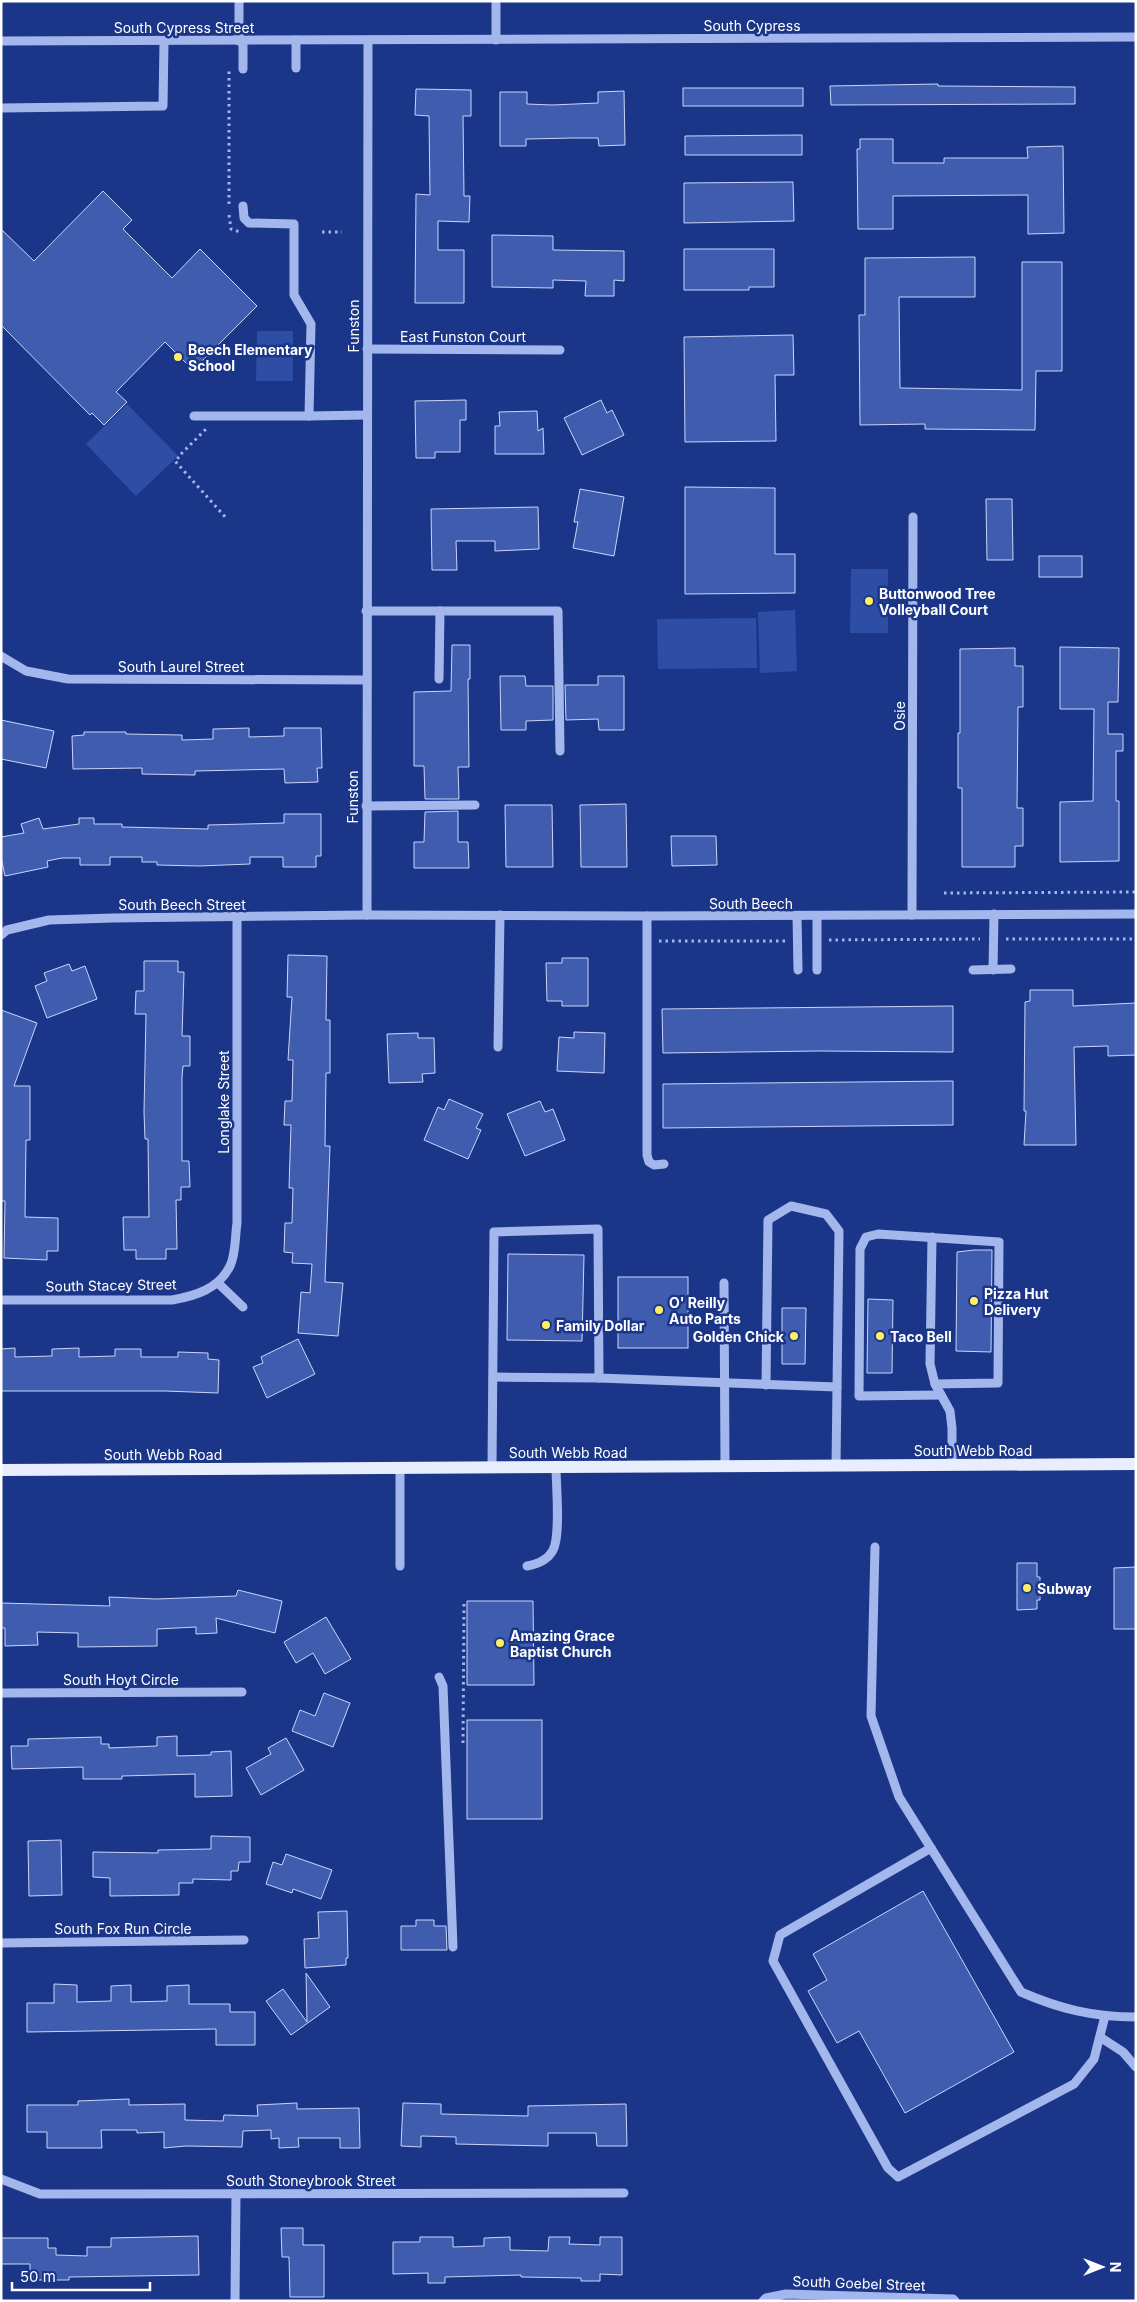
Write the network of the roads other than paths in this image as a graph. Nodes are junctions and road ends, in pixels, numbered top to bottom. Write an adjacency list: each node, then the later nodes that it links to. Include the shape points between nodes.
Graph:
1 (239, 1): 8 (street)
2 (496, 1): 5 (street)
3 (1136, 37): 5 (street, South Cypress)
4 (296, 40): 8 (street, South Cypress Street); 9 (street, South Cypress Street); 10 (street)
5 (496, 40): 9 (street, South Cypress)
6 (1, 41): 7 (street, South Cypress Street)
7 (164, 41): 8 (street, South Cypress Street); 12 (street, via 163,106)
8 (241, 41): 11 (street)
9 (368, 41): 14 (street, Funston)
10 (296, 68)
11 (243, 69)
12 (1, 108)
13 (242, 206): 18 (street, via 244,218 249,223 294,224 294,295 310,324)
14 (367, 349): 15 (street, East Funston Court); 16 (street, Funston)
15 (560, 350)
16 (366, 415): 18 (street); 20 (street, Funston)
17 (194, 416): 18 (street)
18 (309, 416)
19 (913, 517): 29 (street, Osie)
20 (366, 611): 21 (street); 23 (street, Funston)
21 (440, 611): 24 (street); 25 (street, via 558,611)
22 (1, 656): 23 (street, South Laurel Street, via 26,671 68,679)
23 (366, 680): 26 (street, Funston)
24 (440, 680)
25 (560, 751)
26 (366, 806): 27 (street); 28 (street, Funston)
27 (475, 806)
28 (367, 914): 32 (street, South Beech); 36 (street, South Beech Street)
29 (912, 914): 30 (street, South Beech); 35 (street, South Beech)
30 (994, 914): 31 (street, South Beech); 42 (street)
31 (1136, 914)
32 (500, 915): 33 (street, South Beech); 43 (street)
33 (647, 916): 34 (street, South Beech); 44 (street, via 647,1155 654,1165)
34 (797, 916): 35 (street, South Beech); 39 (street)
35 (817, 916): 40 (street)
36 (237, 918): 37 (street, South Beech Street, via 49,920); 46 (street, Longlake Street, via 237,1224 231,1265)
37 (1, 934)
38 (1011, 969): 42 (street)
39 (798, 970)
40 (817, 970)
41 (973, 970): 42 (street)
42 (993, 970)
43 (498, 1047)
44 (664, 1164)
45 (932, 1237): 53 (street, via 930,1364); 53 (street, via 999,1242 998,1383); 56 (street, via 878,1234 866,1236 860,1249 859,1396)
46 (218, 1283): 48 (street, South Stacey Street, via 194,1296 172,1300); 49 (street)
47 (724, 1283): 52 (street)
48 (1, 1300)
49 (243, 1307)
50 (493, 1377): 51 (street); 51 (street, via 494,1232 598,1229); 61 (street)
51 (600, 1378): 52 (street)
52 (725, 1383): 54 (street); 59 (street)
53 (935, 1384): 56 (street)
54 (766, 1385): 55 (street); 55 (street, via 768,1220 791,1206 826,1214 839,1231)
55 (837, 1388): 60 (street)
56 (940, 1395): 58 (street, via 950,1412)
57 (1136, 1464): 58 (main road, South Webb Road)
58 (952, 1465): 60 (main road, South Webb Road)
59 (725, 1466): 60 (main road, South Webb Road); 62 (main road, South Webb Road)
60 (836, 1466)
61 (492, 1467): 62 (main road, South Webb Road); 63 (main road, South Webb Road)
62 (556, 1467): 67 (street, via 556,1544 549,1556)
63 (400, 1468): 64 (main road, South Webb Road); 66 (street)
64 (1, 1470)
65 (875, 1547): 71 (street, via 871,1716 899,1797)
66 (400, 1566)
67 (527, 1566)
68 (440, 1677): 74 (street, via 443,1686)
69 (242, 1692): 70 (street, South Hoyt Circle)
70 (1, 1693)
71 (931, 1848): 75 (street, via 1021,1992 1054,2007); 77 (street, via 780,1935 773,1961 888,2168 898,2177 1074,2084 1094,2059)
72 (244, 1940): 73 (street, South Fox Run Circle)
73 (1, 1942)
74 (454, 1947)
75 (1105, 2016): 76 (street); 77 (street)
76 (1136, 2017)
77 (1100, 2037): 78 (street, via 1123,2052)
78 (1136, 2067)
79 (1, 2179): 81 (street, South Stoneybrook Street, via 40,2194)
80 (624, 2193): 81 (street, South Stoneybrook Street)
81 (236, 2194): 82 (street)
82 (235, 2301)
83 (763, 2301): 84 (street, South Goebel Street, via 786,2294)
84 (956, 2301)

